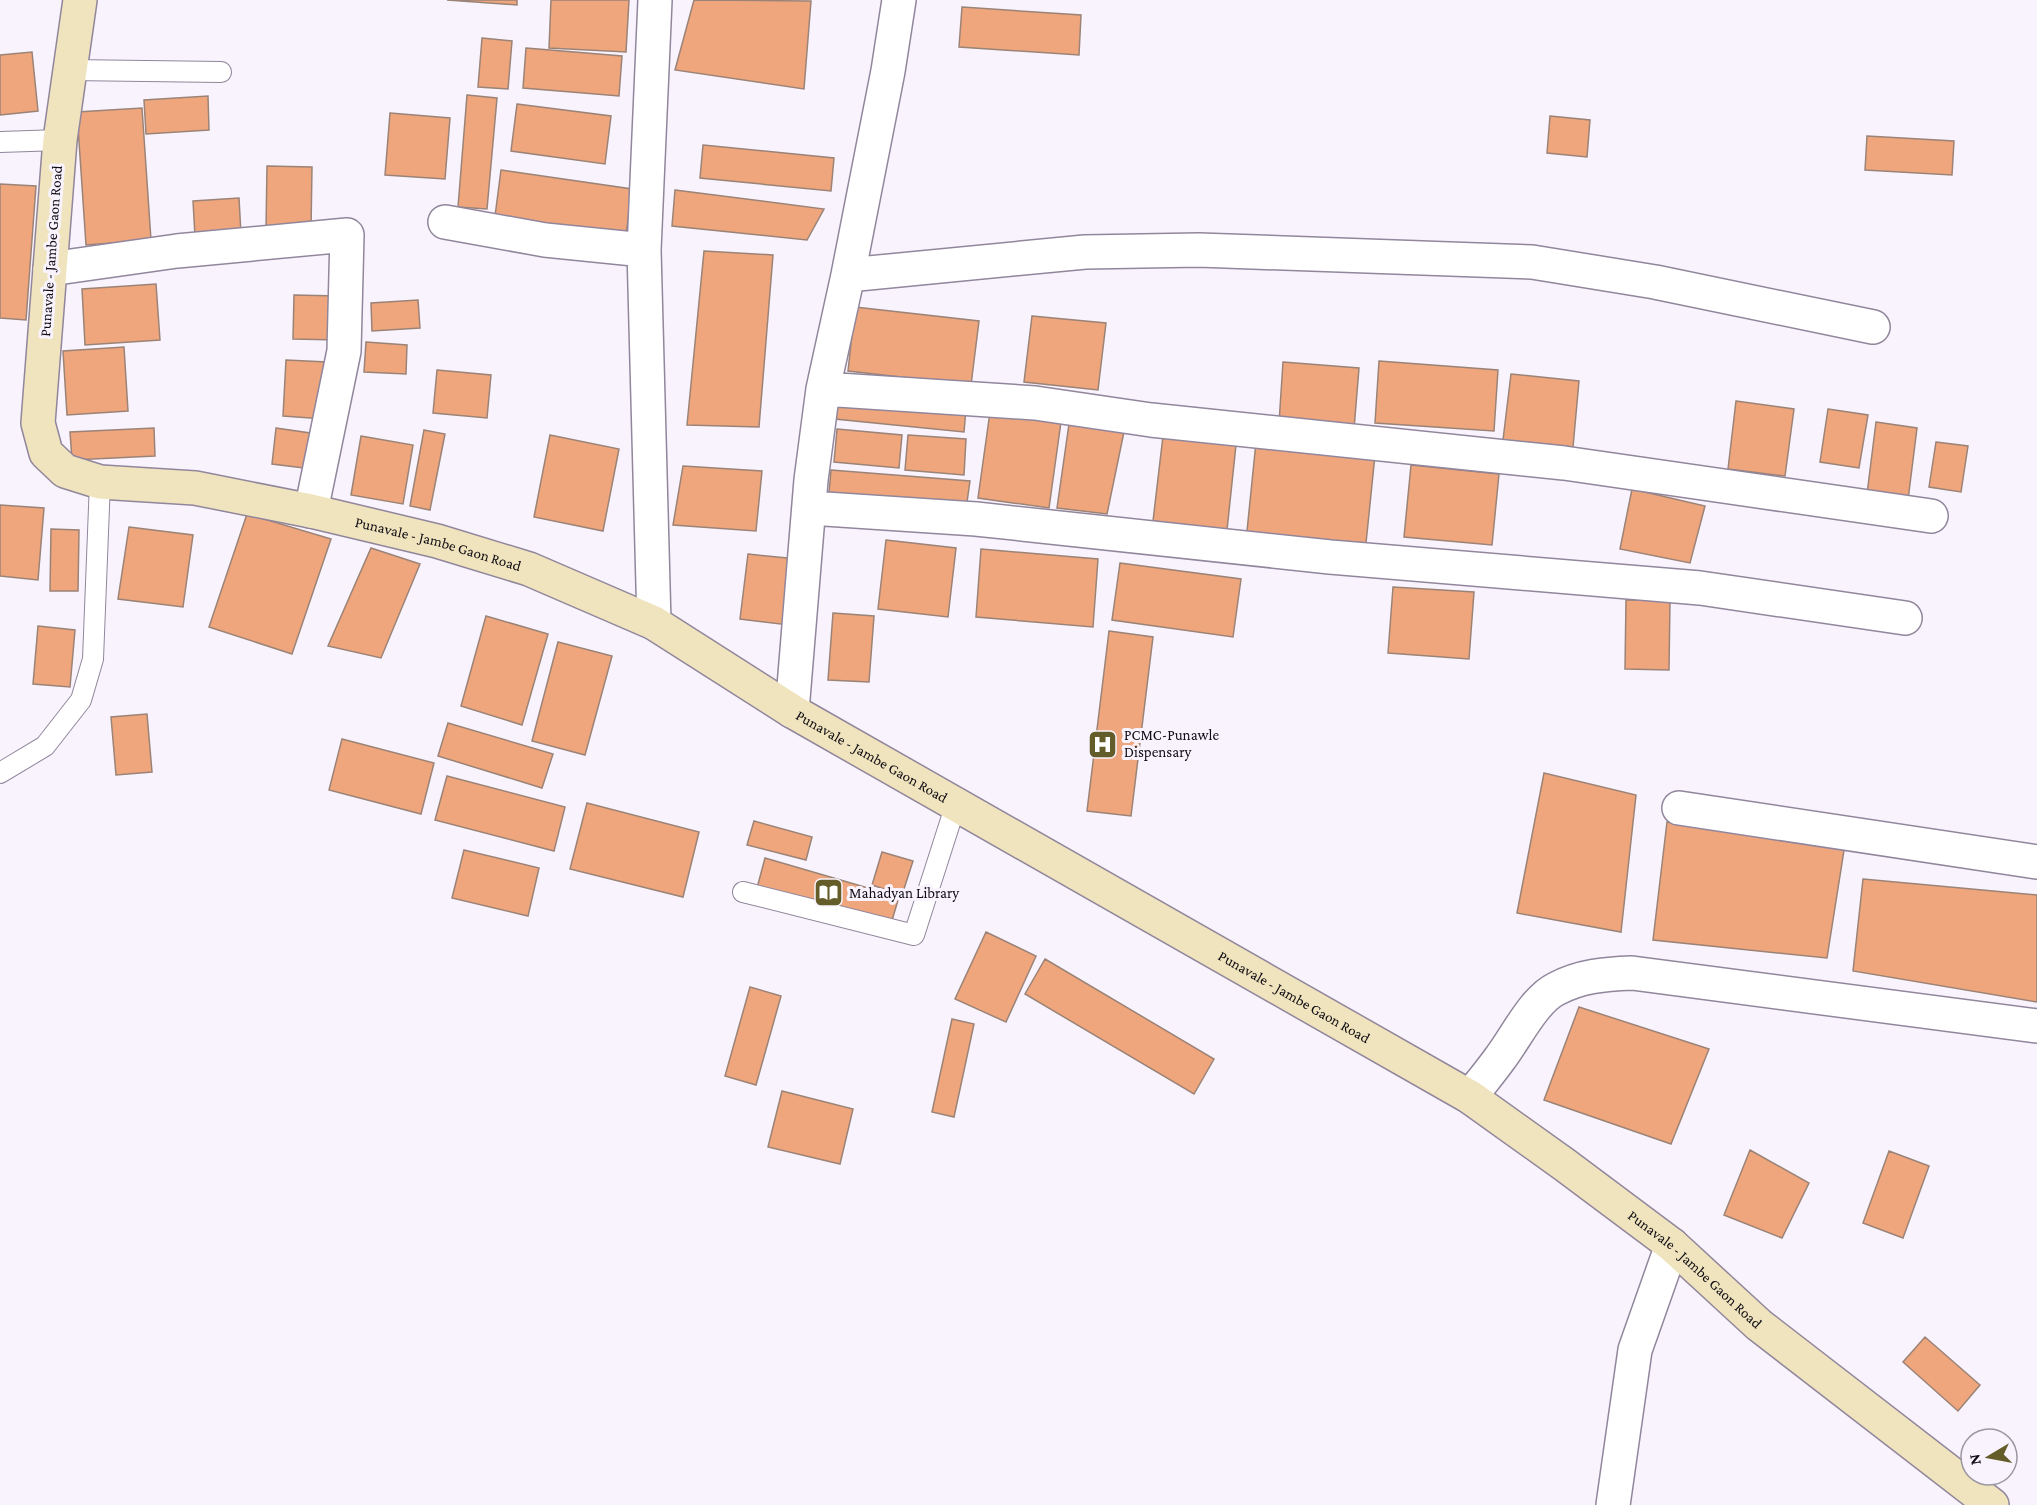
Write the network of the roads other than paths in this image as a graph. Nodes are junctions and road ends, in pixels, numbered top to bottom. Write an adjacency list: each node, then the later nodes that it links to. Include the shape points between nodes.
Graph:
1 (80, 0): 4 (street, Punavale - Jambe Gaon Road)
2 (655, 0): 9 (street)
3 (899, 0): 11 (street)
4 (70, 70): 5 (lane); 6 (street, Punavale - Jambe Gaon Road)
5 (221, 72)
6 (60, 140): 7 (lane); 10 (street, Punavale - Jambe Gaon Road)
7 (0, 142)
8 (445, 222): 9 (street, via 545,240)
9 (644, 250): 19 (street)
10 (50, 269): 14 (street, Punavale - Jambe Gaon Road, via 38,423 46,453 65,471); 16 (street, via 177,251 347,235 344,351)
11 (848, 274): 12 (street, via 1074,253 1188,250 1532,262 1654,282); 13 (street)
12 (1873, 327)
13 (823, 389): 15 (street); 17 (street, via 1035,403 1162,422 1564,463)
14 (100, 482): 16 (street, Punavale - Jambe Gaon Road, via 195,488); 21 (lane, via 93,659 81,700 45,746)
15 (810, 508): 18 (street, via 975,519 1330,557 1700,588); 20 (street)
16 (311, 511): 19 (street, Punavale - Jambe Gaon Road, via 437,541 529,569)
17 (1931, 516)
18 (1905, 618)
19 (654, 623): 20 (street, Punavale - Jambe Gaon Road)
20 (792, 711): 22 (street, Punavale - Jambe Gaon Road)
21 (0, 773)
22 (956, 804): 25 (lane, via 914,935); 27 (street, Punavale - Jambe Gaon Road)
23 (1679, 808): 24 (street)
24 (2037, 862)
25 (743, 892)
26 (2037, 1026): 27 (street, via 1632,973 1602,974 1577,980 1541,1000)
27 (1470, 1097): 28 (street, Punavale - Jambe Gaon Road)
28 (1672, 1245): 29 (street, via 1635,1350); 30 (street, Punavale - Jambe Gaon Road, via 1759,1325)
29 (1613, 1505)
30 (1992, 1505)

